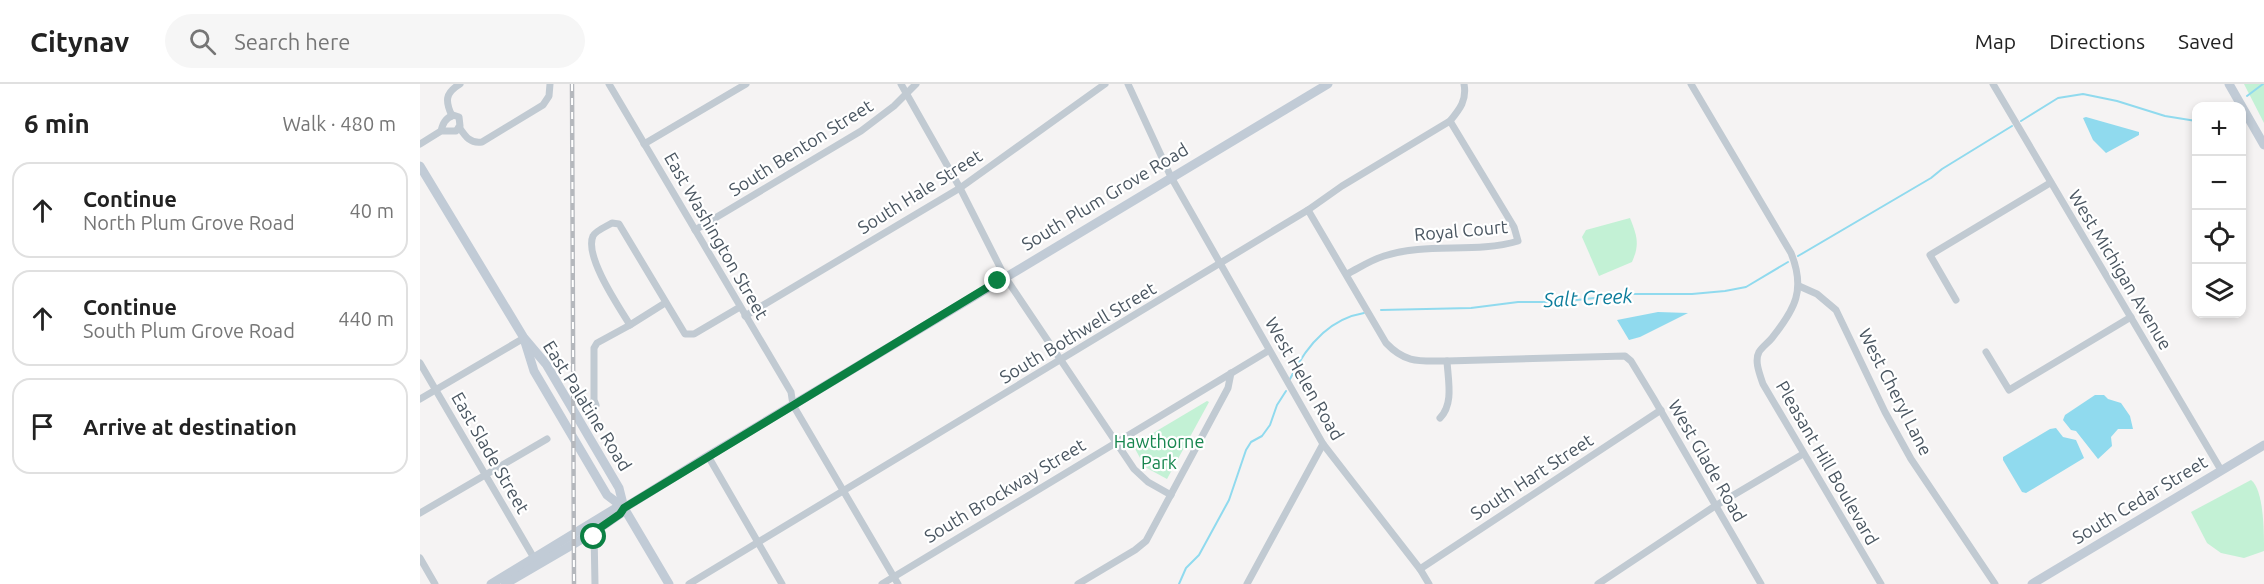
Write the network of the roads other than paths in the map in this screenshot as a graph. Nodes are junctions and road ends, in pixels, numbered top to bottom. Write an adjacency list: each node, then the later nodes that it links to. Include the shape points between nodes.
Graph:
1 (460, 84): 15 (street, via 446,97)
2 (550, 84): 17 (street, via 543,105 482,142 469,140)
3 (609, 84): 20 (street, East Washington Street)
4 (746, 84): 20 (street)
5 (901, 84): 14 (street)
6 (916, 84): 14 (street, South Benton Street)
7 (1105, 84): 25 (street, South Hale Street)
8 (1128, 84): 23 (street, West Helen Road)
9 (1328, 84): 23 (main road, South Plum Grove Road)
10 (1691, 84): 31 (street, via 1791,253)
11 (1993, 84): 24 (street, West Michigan Avenue)
12 (2229, 84): 21 (main road)
13 (1464, 88): 16 (street, South Bothwell Street, via 1462,108)
14 (907, 93): 25 (street); 27 (street, South Benton Street, via 883,116 846,140)
15 (452, 116): 17 (street, via 459,117); 18 (street, via 443,123)
16 (1450, 121): 26 (street, South Bothwell Street); 29 (street, Royal Court, via 1514,227 1518,241 1501,246 1408,251 1384,256)
17 (459, 127): 18 (street, via 451,133)
18 (441, 131): 19 (street)
19 (420, 144)
20 (645, 144): 27 (street, East Washington Street)
21 (2264, 145)
22 (420, 166): 38 (main road, East Palatine Road)
23 (1171, 177): 28 (street, West Helen Road); 30 (main road, South Plum Grove Road)
24 (2050, 183): 32 (street, via 1929,255); 36 (street, West Michigan Avenue)
25 (960, 188): 30 (street); 35 (street, South Hale Street)
26 (1308, 210): 28 (street, South Bothwell Street); 29 (street)
27 (695, 230): 34 (street, East Washington Street)
28 (1221, 263): 40 (street, West Helen Road); 43 (street, South Bothwell Street)
29 (1347, 274): 44 (street, via 1386,344 1399,356 1418,361)
30 (1005, 276): 43 (street); 50 (main road, South Plum Grove Road)
31 (1799, 286): 42 (street, via 1792,312); 87 (street, West Cheryl Lane, via 1817,294 1836,310 1911,459)
32 (1956, 300)
33 (665, 303): 34 (street, via 681,331 689,336); 37 (street); 37 (street, via 619,224 612,223 593,236 594,261)
34 (740, 307): 35 (street, East Washington Street)
35 (745, 316): 50 (street, East Washington Street, via 791,392)
36 (2131, 317): 41 (street, via 2008,390); 59 (street, West Michigan Avenue)
37 (630, 325): 49 (street, via 594,348)
38 (524, 338): 47 (street); 64 (main road, East Palatine Road, via 546,364 619,488)
39 (1750, 350): 42 (street)
40 (1268, 351): 46 (street, South Brockway Street); 55 (street, West Helen Road)
41 (1986, 352)
42 (1758, 353): 57 (street, Pleasant Hill Boulevard, via 1763,384)
43 (1061, 360): 54 (street); 61 (street, South Bothwell Street)
44 (1447, 361): 51 (street, West Glade Road, via 1625,356); 52 (street, via 1449,393 1446,412)
45 (420, 363): 47 (street, East Slade Street)
46 (1231, 373): 54 (street, South Brockway Street); 62 (street, via 1228,388)
47 (435, 389): 48 (street); 60 (street, East Slade Street)
48 (420, 399)
49 (596, 405)
50 (793, 405): 58 (main road, South Plum Grove Road); 61 (street, East Washington Street)
51 (1661, 410): 63 (street, West Glade Road); 70 (street, South Hart Street)
52 (1440, 418)
53 (547, 439): 60 (street)
54 (1117, 441): 62 (street, via 1141,476); 71 (street, South Brockway Street)
55 (1323, 444): 70 (street, West Helen Road); 82 (street)
56 (2264, 445): 59 (main road, South Cedar Street)
57 (1803, 454): 63 (street); 86 (street, Pleasant Hill Boulevard)
58 (708, 456): 64 (main road, South Plum Grove Road); 67 (street)
59 (2222, 470): 88 (main road, South Cedar Street)
60 (485, 474): 65 (street); 69 (street, East Slade Street)
61 (843, 492): 67 (street, South Bothwell Street); 71 (street, East Washington Street)
62 (1171, 495): 81 (street, via 1146,541)
63 (1715, 506): 84 (street); 85 (street, West Glade Road)
64 (624, 508): 66 (main road); 69 (main road, via 616,508); 76 (main road, East Palatine Road)
65 (420, 513)
66 (594, 532): 74 (main road); 75 (street)
67 (758, 543): 77 (street, South Bothwell Street); 78 (street)
68 (420, 558): 72 (street)
69 (534, 558): 73 (main road)
70 (1420, 569): 83 (street, West Helen Road)
71 (894, 577): 79 (street, South Brockway Street); 80 (street, East Washington Street)
72 (435, 584)
73 (491, 584)
74 (505, 584)
75 (595, 584)
76 (669, 584)
77 (689, 584)
78 (782, 584)
79 (882, 584)
80 (898, 584)
81 (1078, 584)
82 (1247, 584)
83 (1429, 584)
84 (1598, 584)
85 (1761, 584)
86 (1881, 584)
87 (1995, 584)
88 (2032, 584)

